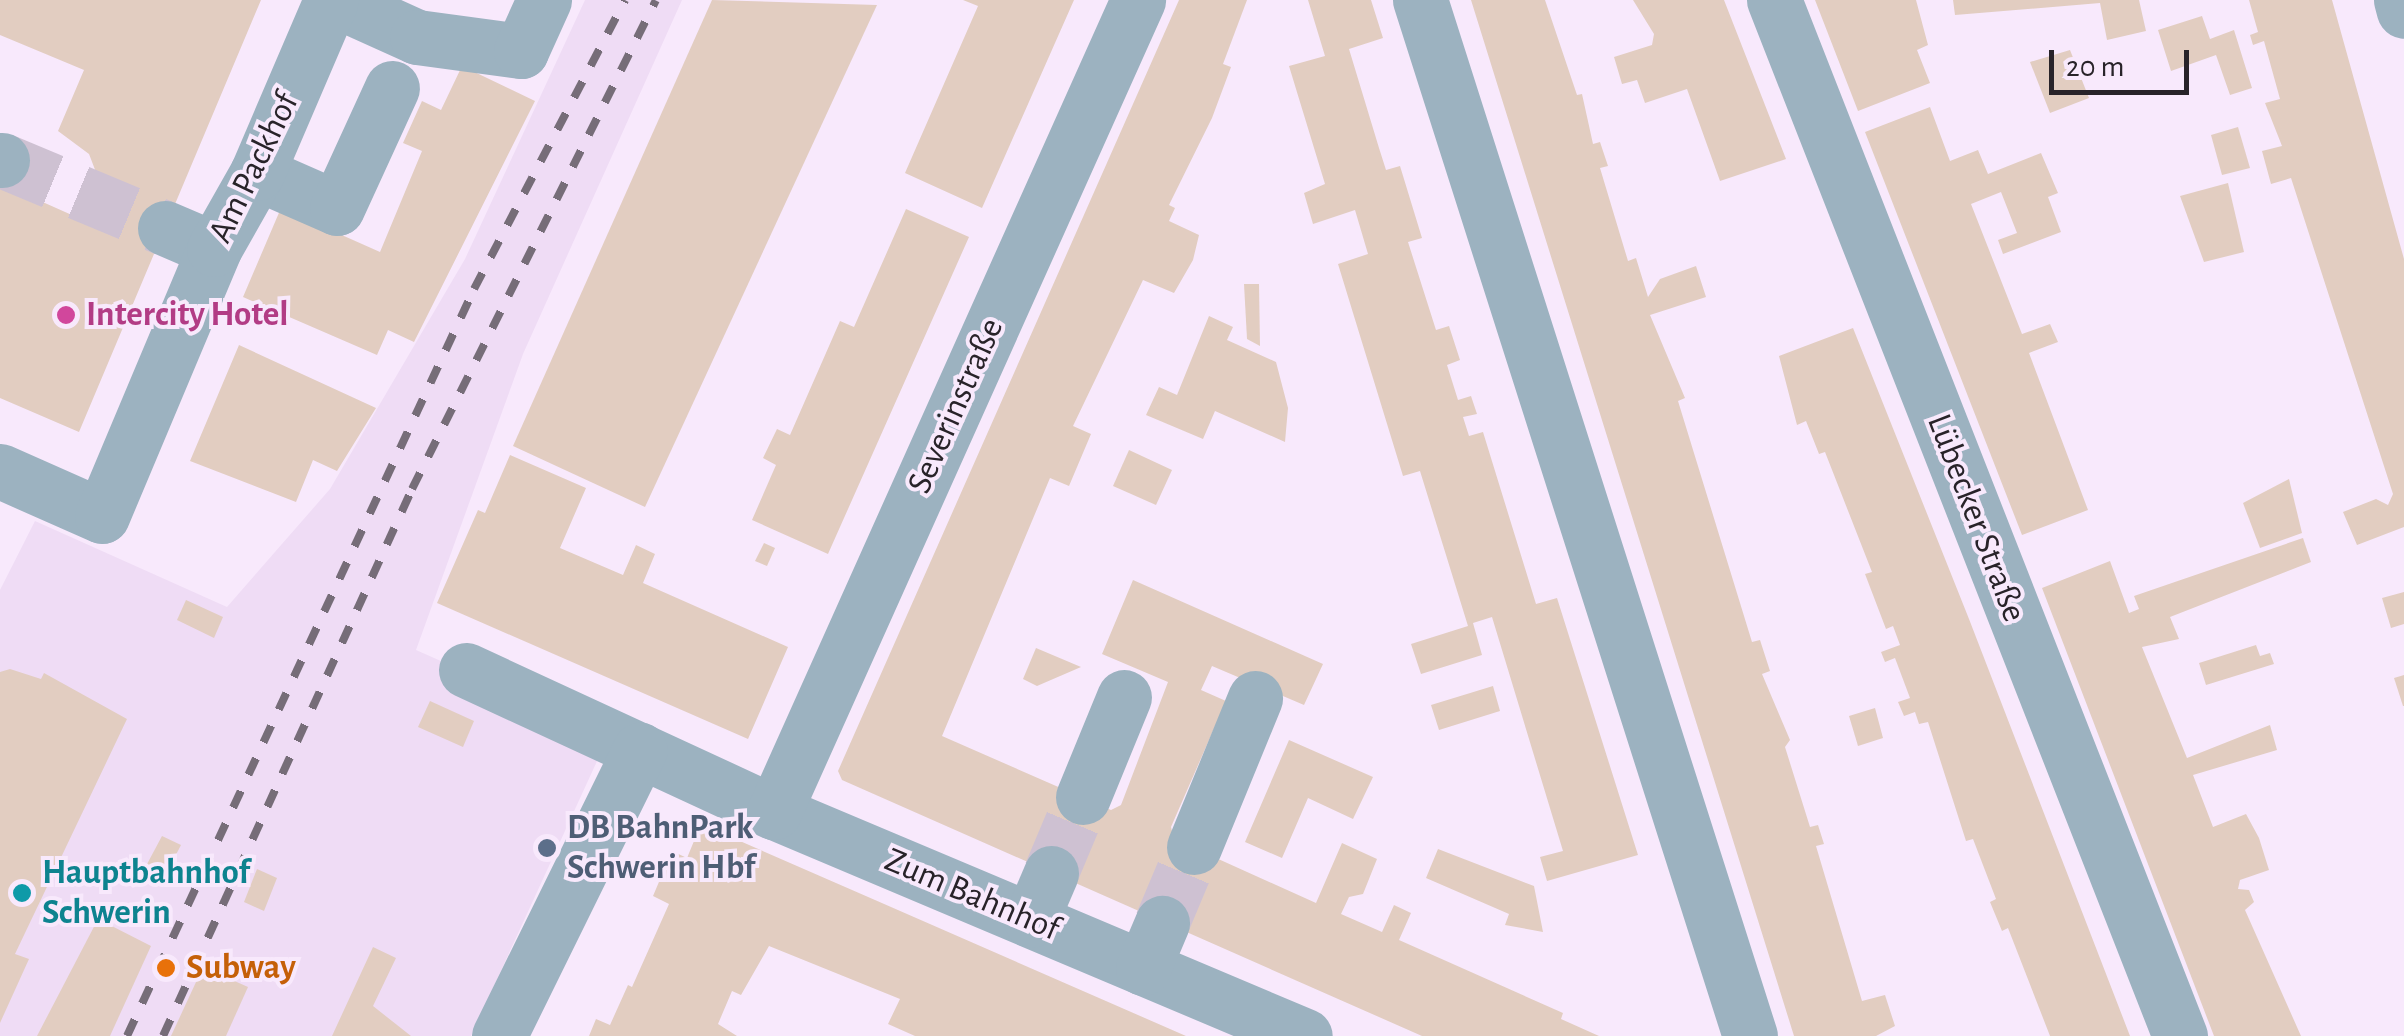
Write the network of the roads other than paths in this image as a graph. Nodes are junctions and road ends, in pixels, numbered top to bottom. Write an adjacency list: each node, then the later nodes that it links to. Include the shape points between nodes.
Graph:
1 (333, 0): 2 (street, via 417,37 521,51); 9 (street, Am Packhof)
2 (544, 0)
3 (1138, 0): 18 (street, Severinstraße)
4 (1420, 0): 22 (street)
5 (1774, 0): 23 (street, Lübecker Straße)
6 (2401, 0): 7 (street)
7 (2404, 11)
8 (392, 88): 9 (street, via 338,208)
9 (257, 173): 11 (street, Am Packhof)
10 (165, 228): 11 (street)
11 (214, 249): 12 (street, Am Packhof, via 102,516)
12 (2, 476)
13 (466, 670): 16 (street, Zum Bahnhof)
14 (1124, 697): 17 (street)
15 (1256, 698): 19 (street)
16 (640, 750): 18 (street, Zum Bahnhof); 20 (street)
17 (1083, 797)
18 (774, 812): 21 (street, Zum Bahnhof, via 1041,897 1153,945)
19 (1194, 847)
20 (499, 1036)
21 (1306, 1036)
22 (1750, 1036)
23 (2180, 1036)

